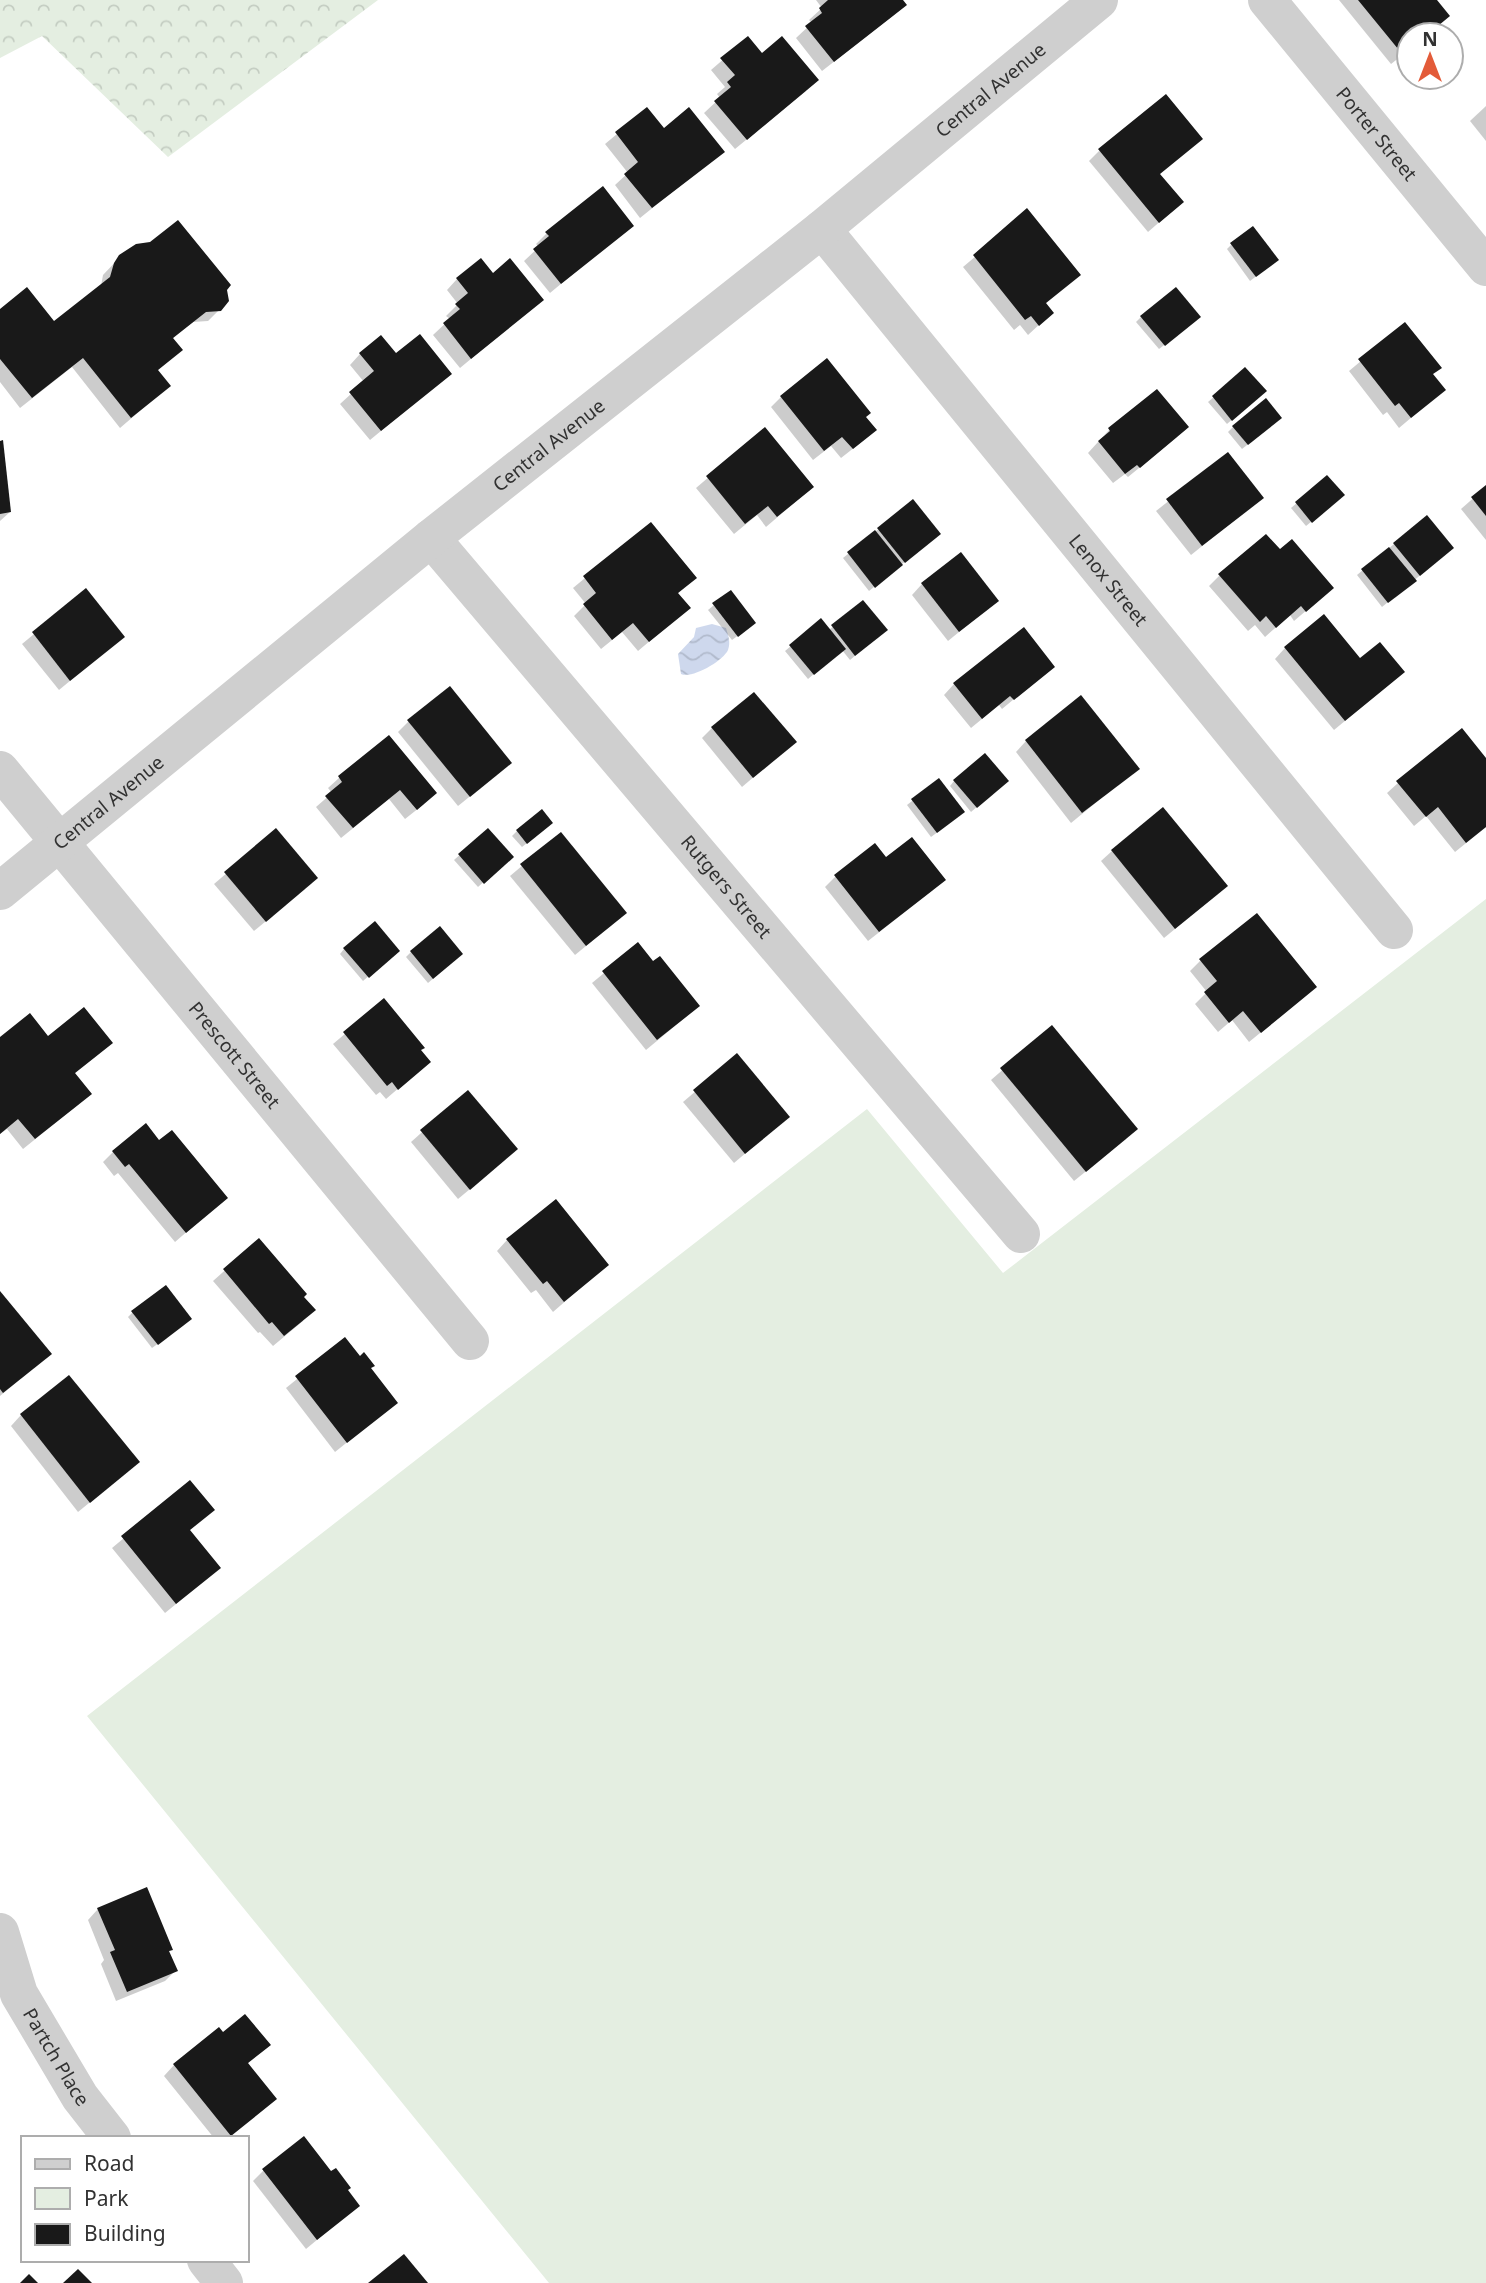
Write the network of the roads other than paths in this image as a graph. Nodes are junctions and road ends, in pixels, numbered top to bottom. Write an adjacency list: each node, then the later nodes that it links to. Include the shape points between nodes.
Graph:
1 (1099, 0): 3 (street, Central Avenue)
2 (1267, 0): 4 (street, Porter Street)
3 (822, 229): 5 (street, Central Avenue); 9 (street, Lenox Street)
4 (1486, 268)
5 (431, 538): 7 (street, Central Avenue); 10 (street, Rutgers Street)
6 (0, 770): 7 (street, Prescott Street)
7 (59, 843): 8 (street, Central Avenue); 11 (street, Prescott Street)
8 (0, 891)
9 (1394, 930)
10 (1021, 1234)
11 (470, 1341)
12 (0, 1932): 13 (street, Partch Place, via 19,1994 80,2096)
13 (110, 2136)
14 (207, 2262): 15 (street)
15 (223, 2283)

